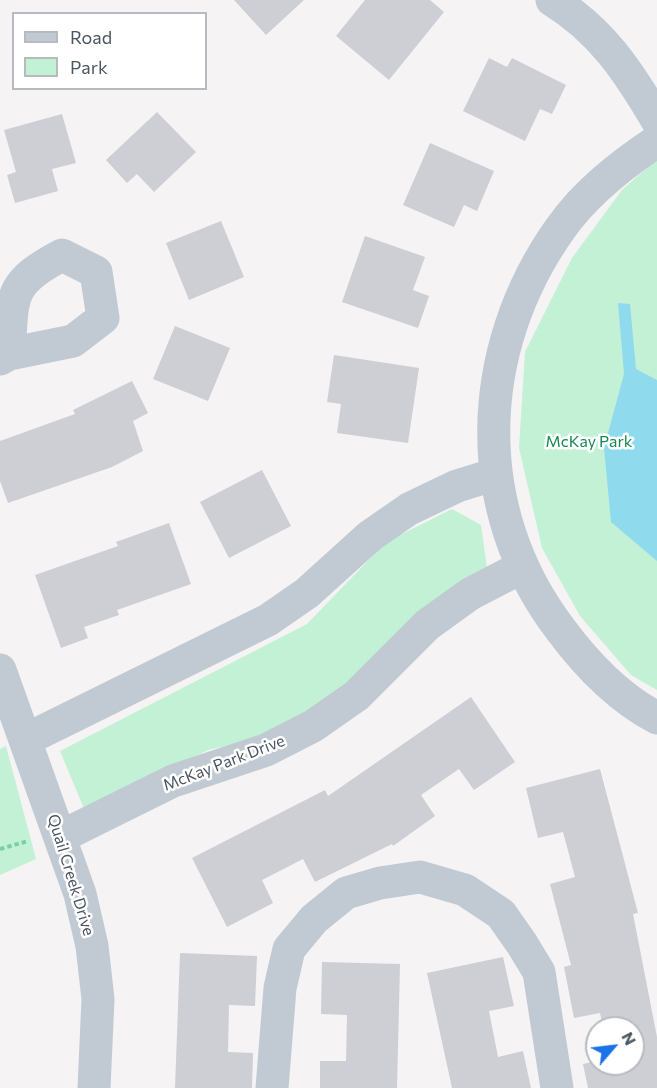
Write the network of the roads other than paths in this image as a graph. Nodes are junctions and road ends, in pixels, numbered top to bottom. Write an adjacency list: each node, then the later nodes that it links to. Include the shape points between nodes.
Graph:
1 (552, 0): 2 (street, via 597,35 628,72)
2 (657, 120)
3 (657, 141): 4 (street, via 591,192 560,227 532,272 510,321 498,367 493,414)
4 (496, 474): 5 (street, via 504,517); 8 (street, via 457,486 409,509 268,620)
5 (522, 567): 7 (street, via 545,610 577,652 610,686); 9 (street, McKay Park Drive, via 470,594 427,625 356,696 313,726 266,750 173,781)
6 (0, 670): 8 (street, Quail Creek Drive)
7 (657, 718)
8 (25, 740): 9 (street, Quail Creek Drive)
9 (60, 837): 10 (street, Quail Creek Drive, via 80,894 92,946 98,999)
10 (94, 1088)
11 (272, 1088): 12 (street, via 280,988 289,949 314,919 346,893 420,877 465,890 501,914 522,944 539,972)
12 (557, 1088)

